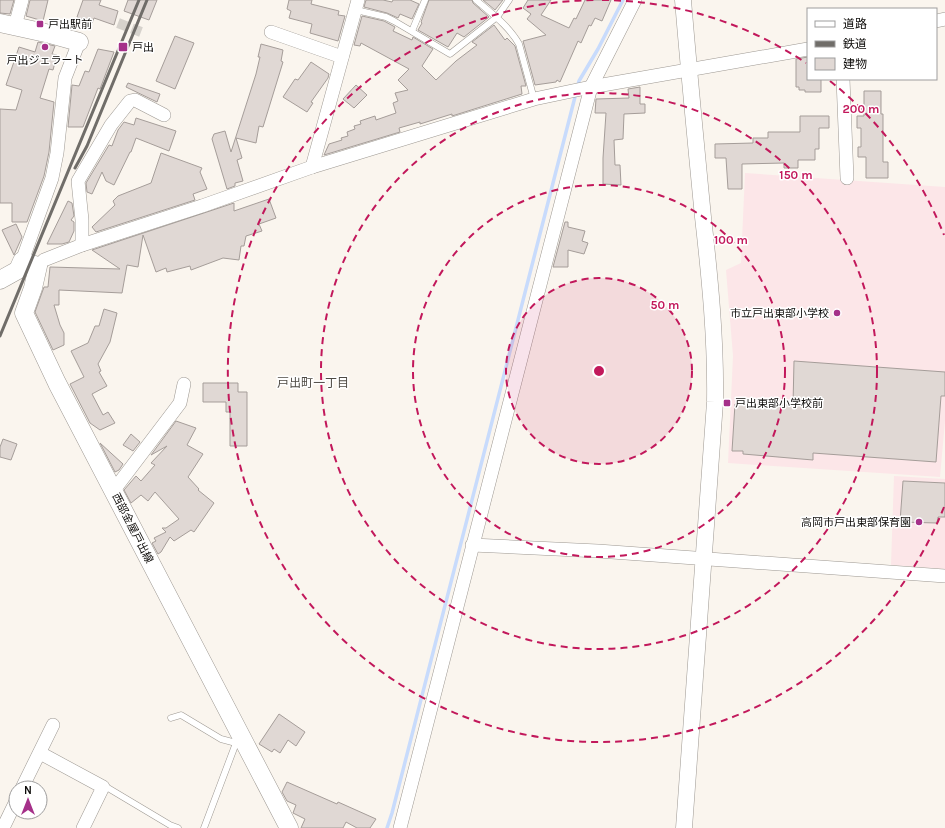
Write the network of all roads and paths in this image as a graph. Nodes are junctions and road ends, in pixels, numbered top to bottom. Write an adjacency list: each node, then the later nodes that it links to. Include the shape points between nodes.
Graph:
1 (22, 0): 9 (street)
2 (425, 0): 10 (lane)
3 (476, 0): 8 (lane)
4 (509, 0): 8 (lane)
5 (635, 0): 17 (street)
6 (683, 0): 15 (street)
7 (357, 5): 10 (lane); 14 (street)
8 (497, 17): 10 (lane, via 450,54); 18 (lane, via 519,44)
9 (8, 25): 12 (main road)
10 (412, 31)
11 (271, 32): 14 (street)
12 (79, 42): 23 (street, via 65,78 57,153)
13 (807, 49): 15 (street)
14 (342, 57): 20 (street)
15 (688, 70): 17 (street); 28 (street, via 714,318 716,362)
16 (842, 80): 21 (street)
17 (581, 89): 18 (street); 27 (street)
18 (534, 99): 20 (street)
19 (164, 115): 22 (street, via 135,100 130,102 111,125 78,181)
20 (312, 167): 22 (street)
21 (847, 178)
22 (82, 245): 23 (street)
23 (30, 263): 24 (main road); 26 (main road, 西部金屋戸出線, via 33,288 24,313 57,383)
24 (0, 280)
25 (184, 384): 26 (street, via 180,403)
26 (114, 490): 32 (main road, 西部金屋戸出線)
27 (472, 545): 28 (street, via 598,551); 42 (street)
28 (704, 560): 29 (street); 43 (street)
29 (945, 576)
30 (171, 718): 32 (lane, via 181,715 221,739)
31 (53, 725): 33 (street)
32 (240, 741): 40 (lane); 41 (main road, 西部金屋戸出線)
33 (40, 753): 34 (street); 35 (street)
34 (26, 780)
35 (103, 787): 38 (street); 39 (lane)
36 (8, 818): 37 (street)
37 (3, 828)
38 (83, 828)
39 (178, 828)
40 (204, 828)
41 (289, 828)
42 (400, 828)
43 (684, 828)

